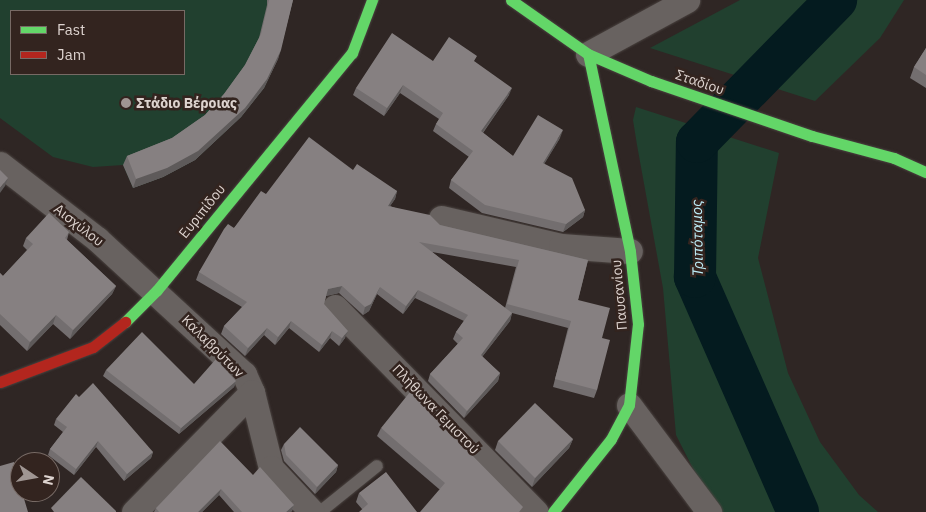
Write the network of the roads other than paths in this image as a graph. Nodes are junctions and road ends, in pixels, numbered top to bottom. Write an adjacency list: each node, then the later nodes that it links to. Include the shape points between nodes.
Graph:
1 (372, 0): 11 (main road, Ευριπίδου, via 352,53)
2 (511, 0): 4 (main road, Σταδίου)
3 (687, 0): 4 (street)
4 (588, 54): 6 (main road, Σταδίου, via 651,81 812,136); 10 (main road, Παυσανίου)
5 (926, 157): 6 (main road, Σταδίου)
6 (894, 158): 8 (main road, Σταδίου)
7 (0, 164): 11 (street, Αισχύλου)
8 (926, 172)
9 (441, 218): 10 (street, via 561,246)
10 (630, 251): 15 (main road, Παυσανίου, via 638,324)
11 (157, 290): 13 (main road, Ευριπίδου, via 113,334 93,347); 14 (street, Καλαβρύτων, via 244,374)
12 (335, 307): 20 (street, Πλήθωνα Γεμιστού)
13 (0, 382)
14 (252, 392): 17 (street); 18 (street, Καλαβρύτων, via 272,468)
15 (629, 405): 21 (main road, Παυσανίου, via 611,439); 22 (street)
16 (377, 466): 19 (lane)
17 (134, 512)
18 (312, 512)
19 (320, 512)
20 (536, 512)
21 (553, 512)
22 (709, 512)

